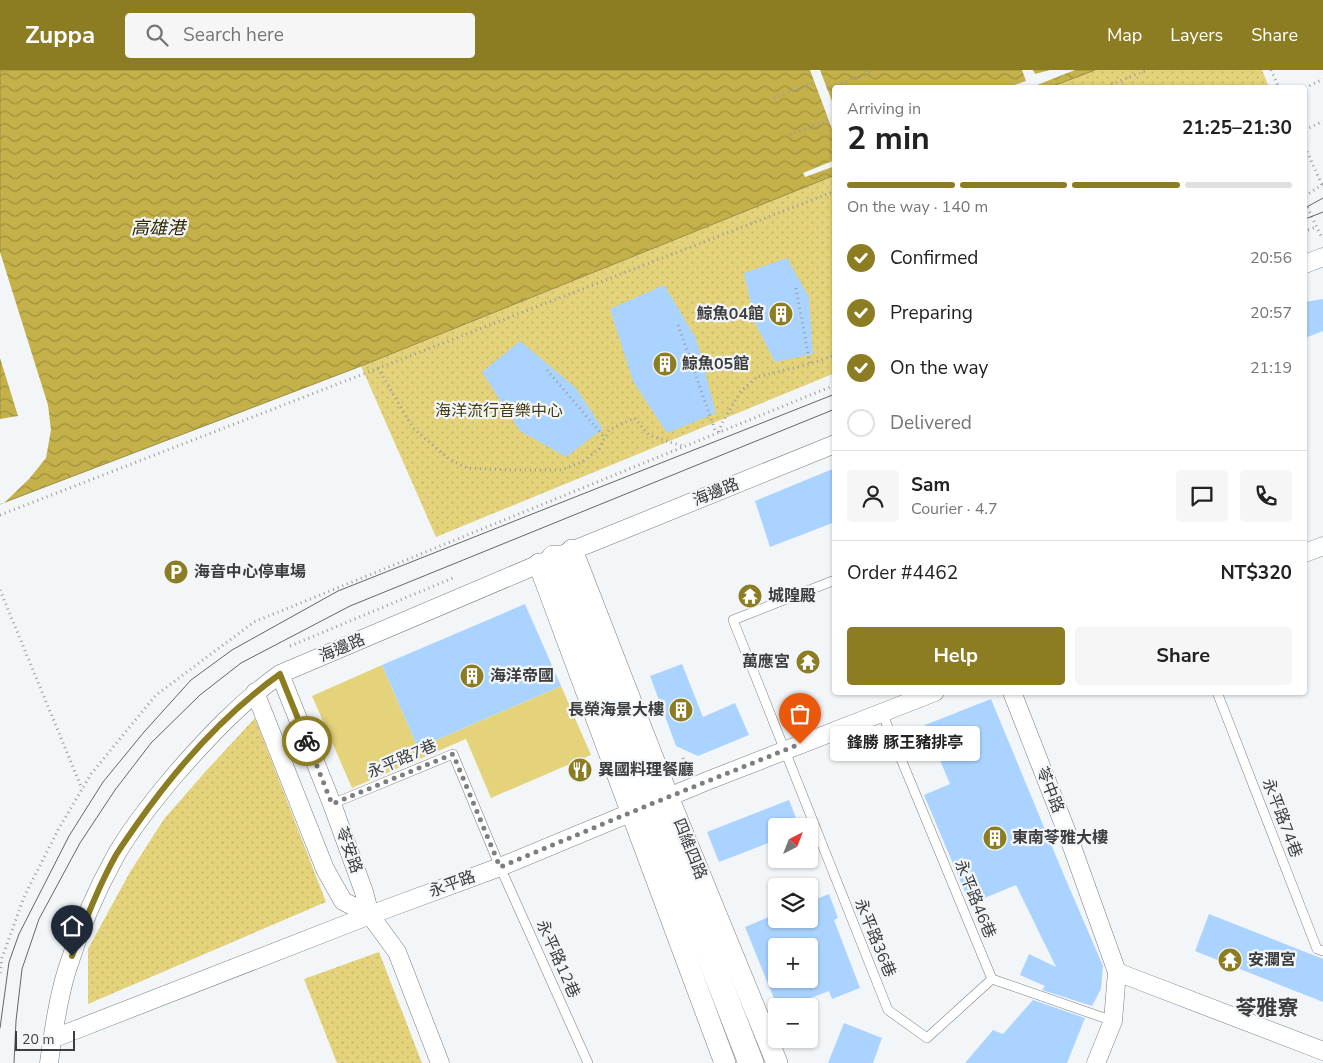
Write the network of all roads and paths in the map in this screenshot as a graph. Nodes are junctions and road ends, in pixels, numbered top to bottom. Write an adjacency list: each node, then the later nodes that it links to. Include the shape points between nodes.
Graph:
1 (1147, 70): 7 (path)
2 (1271, 70): 8 (path)
3 (873, 71): 6 (path)
4 (1323, 79): 10 (path)
5 (814, 82): 12 (path)
6 (837, 85)
7 (1110, 85)
8 (1278, 85)
9 (832, 87): 11 (path)
10 (1307, 87)
11 (827, 89)
12 (774, 98)
13 (828, 120): 16 (path)
14 (1323, 120): 15 (path)
15 (1307, 129)
16 (790, 135)
17 (1307, 152): 18 (path)
18 (1322, 184): 20 (path)
19 (832, 192): 31 (path)
20 (1307, 195)
21 (1307, 207): 22 (path)
22 (1316, 227): 23 (path); 24 (path)
23 (1308, 230)
24 (1322, 238)
25 (1323, 257): 26 (street)
26 (1307, 263)
27 (796, 288): 30 (path)
28 (678, 325): 30 (path, via 718,432 741,391 757,377)
29 (832, 356): 30 (path)
30 (810, 364)
31 (378, 368): 33 (path, via 413,428 449,459 467,468 561,470 582,462 599,449); 36 (path)
32 (547, 370): 33 (path)
33 (605, 439): 35 (path, via 609,430 634,418 649,435)
34 (832, 445): 39 (street, 海邊路)
35 (683, 447)
36 (0, 515)
37 (1323, 546): 38 (street)
38 (1307, 552)
39 (555, 558): 42 (street, 海邊路); 51 (main road, 四維四路)
40 (832, 581): 48 (lane, via 732,620)
41 (0, 590): 49 (path)
42 (280, 674): 43 (street, 海邊路); 50 (street, 苓安路)
43 (255, 692): 53 (street, 苓安路, via 325,869 343,900); 58 (street, 海邊路, via 194,753 154,800 116,855 89,910 66,971)
44 (927, 695): 47 (street, 永平路)
45 (1013, 695): 55 (street, 苓中路)
46 (1218, 695): 54 (lane, 永平路74巷, via 1317,949)
47 (882, 713): 48 (street, 永平路); 56 (lane, 永平路46巷)
48 (784, 750): 51 (street, 永平路); 56 (lane, 永平路36巷, via 888,1010 927,1038)
49 (82, 789)
50 (332, 804): 52 (lane, 永平路7巷, via 453,754); 53 (street, 苓安路)
51 (651, 804): 52 (street, 永平路); 63 (street, 四維四路); 64 (main road, 四維四路); 65 (street, 四維四路)
52 (500, 867): 53 (street, 永平路); 62 (lane, 永平路12巷)
53 (370, 915): 58 (street, 永平路); 61 (street, 苓安路, via 396,952)
54 (1323, 951)
55 (1117, 972): 57 (street, 苓中路); 59 (street)
56 (992, 979): 57 (lane)
57 (1112, 1021): 66 (street, 苓中路)
58 (52, 1039): 60 (street, 海邊路)
59 (1323, 1050)
60 (49, 1063)
61 (440, 1063)
62 (588, 1063)
63 (725, 1063)
64 (751, 1063)
65 (777, 1063)
66 (1096, 1063)

